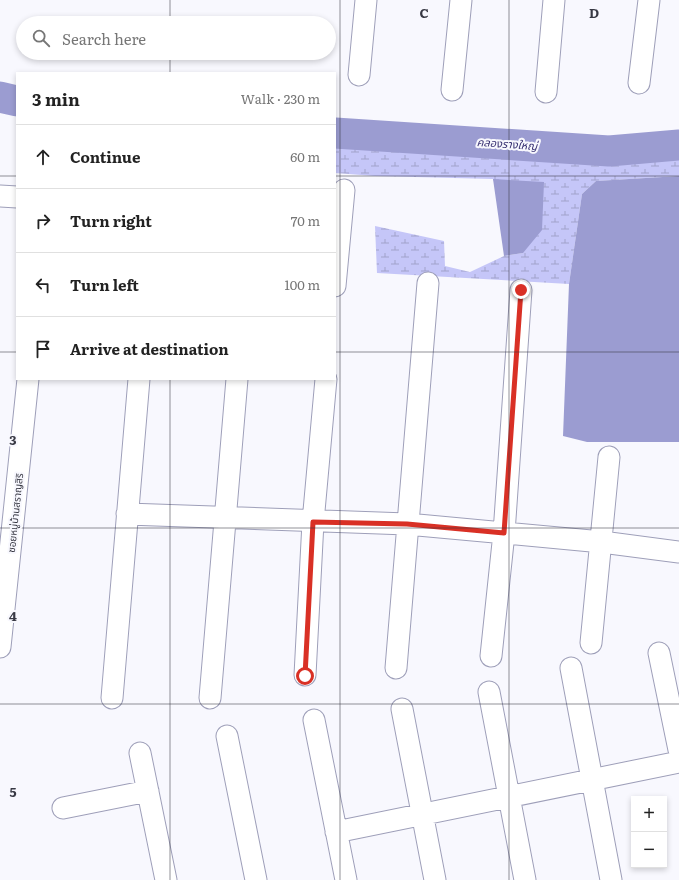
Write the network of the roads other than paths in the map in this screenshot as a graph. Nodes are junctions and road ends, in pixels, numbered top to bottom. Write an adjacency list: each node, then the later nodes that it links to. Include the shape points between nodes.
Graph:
1 (366, 0): 5 (street)
2 (461, 0): 7 (street)
3 (554, 0): 8 (street)
4 (649, 0): 6 (street)
5 (359, 75)
6 (639, 83)
7 (452, 90)
8 (546, 92)
9 (344, 190): 12 (street)
10 (0, 196): 11 (street)
11 (16, 197)
12 (336, 275)
13 (428, 283): 23 (street)
14 (521, 290): 24 (street)
15 (28, 380): 28 (street, ซอยหมู่บ้านสราญสิริ)
16 (139, 380): 20 (street)
17 (236, 380): 21 (street)
18 (326, 380): 22 (street)
19 (609, 457): 25 (street)
20 (127, 514): 21 (street); 36 (street)
21 (224, 519): 22 (street); 37 (street)
22 (313, 522): 23 (street); 33 (street)
23 (407, 524): 24 (street); 31 (street)
24 (504, 533): 25 (street); 30 (street)
25 (602, 542): 26 (street); 27 (street)
26 (679, 552)
27 (591, 643)
28 (0, 646)
29 (659, 652): 34 (street)
30 (491, 656)
31 (396, 668)
32 (571, 668): 44 (street)
33 (305, 676)
34 (673, 690): 41 (street)
35 (489, 692): 46 (street)
36 (112, 698)
37 (210, 698)
38 (402, 709): 48 (street)
39 (314, 720): 49 (street)
40 (227, 736): 51 (street)
41 (679, 750)
42 (140, 753): 45 (street)
43 (679, 762): 44 (street)
44 (593, 781): 46 (street); 55 (street)
45 (148, 791): 47 (street); 50 (street)
46 (509, 798): 48 (street); 54 (street)
47 (62, 808)
48 (422, 815): 49 (street); 53 (street)
49 (336, 832): 52 (street)
50 (166, 880)
51 (256, 880)
52 (346, 880)
53 (435, 880)
54 (525, 880)
55 (611, 880)

